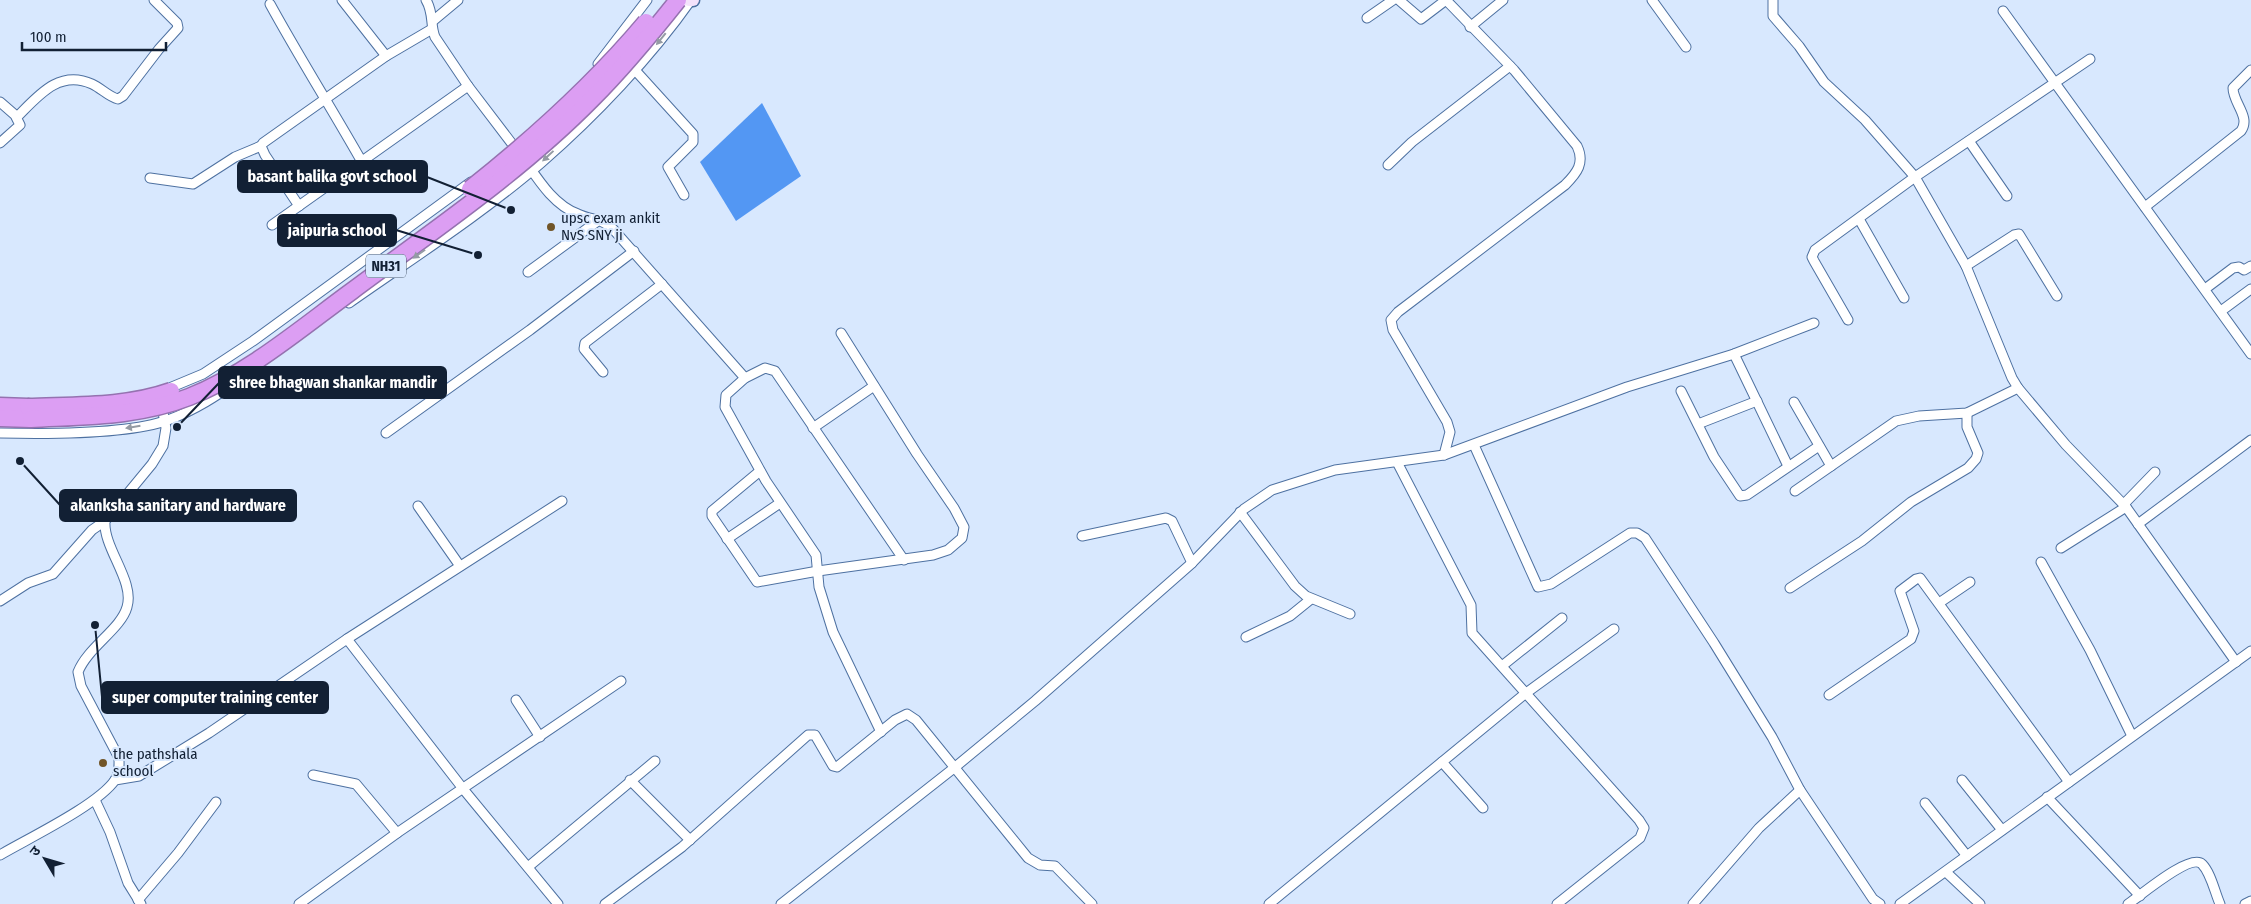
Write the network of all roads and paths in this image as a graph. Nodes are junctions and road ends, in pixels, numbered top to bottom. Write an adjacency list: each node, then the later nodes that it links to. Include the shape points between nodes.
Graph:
1 (154, 0): 30 (street, via 178,28 123,96 114,98 86,82 65,80 49,86)
2 (342, 0): 21 (street)
3 (426, 0): 18 (street)
4 (458, 0): 18 (street)
5 (647, 0): 34 (street, via 598,65)
6 (665, 0): 72 (highway, NH31, bridge, via 612,60 509,158 221,371 154,398)
7 (678, 0): 72 (highway, NH31, bridge, via 590,101 519,165 249,366 189,397 150,410 115,414)
8 (691, 0): 24 (street, one-way to 24)
9 (1400, 0): 10 (street, via 1421,19)
10 (1446, 0): 19 (street)
11 (1502, 0): 19 (street)
12 (1652, 0): 20 (street)
13 (1773, 0): 38 (street, via 1773,16 1824,82 1865,120)
14 (1388, 1): 17 (street)
15 (270, 4): 28 (street)
16 (2004, 11): 26 (street)
17 (1367, 18)
18 (433, 24): 21 (street); 27 (street)
19 (1470, 27): 23 (street)
20 (1686, 47)
21 (386, 56): 28 (street)
22 (2090, 59): 26 (street)
23 (1510, 66): 36 (street, via 1412,142); 83 (street, via 1577,146 1582,155 1581,165 1565,185 1391,320 1393,330 1447,422 1450,432)
24 (634, 69): 37 (street, one-way to 37, via 589,118); 40 (street, via 695,138 668,166)
25 (2251, 70): 43 (street, via 2233,88 2245,126)
26 (2054, 83): 31 (street); 43 (street)
27 (468, 86): 34 (street); 35 (street)
28 (326, 100): 33 (street); 35 (street)
29 (0, 102): 30 (street)
30 (17, 117): 32 (street, via 20,125 17,130)
31 (1969, 141): 38 (street); 41 (street)
32 (0, 143)
33 (261, 146): 39 (street, via 235,157 193,184); 42 (street)
34 (514, 146): 37 (street); 66 (street, via 462,189 253,341 203,374)
35 (362, 162): 42 (street)
36 (1388, 165)
37 (531, 170): 45 (street, via 560,204 579,215); 75 (street, one-way to 75, via 480,211 205,404)
38 (1915, 177): 44 (street); 48 (street)
39 (150, 178)
40 (684, 195)
41 (2008, 196)
42 (299, 206): 46 (street)
43 (2145, 207): 52 (street)
44 (1859, 218): 55 (street); 57 (street, via 1815,250 1812,257)
45 (599, 220): 47 (street, via 608,224); 50 (street)
46 (272, 225)
47 (634, 251): 51 (street); 79 (street)
48 (1966, 266): 54 (street, via 2019,234); 65 (street)
49 (2251, 266): 52 (street, via 2244,270 2233,268)
50 (528, 272)
51 (662, 284): 62 (street, via 585,343 584,349); 63 (street)
52 (2205, 289): 56 (street)
53 (2251, 289): 56 (street)
54 (2057, 296)
55 (1904, 298)
56 (2221, 311): 61 (street)
57 (1848, 320)
58 (1814, 323): 60 (street)
59 (840, 333): 64 (street)
60 (1734, 354): 69 (street); 81 (street, via 1627,387)
61 (2251, 354)
62 (603, 372)
63 (745, 378): 77 (street, via 765,368 775,371); 87 (street, via 726,395 725,407)
64 (874, 386): 77 (street); 100 (street, via 964,528 962,538 948,550)
65 (2018, 388): 73 (street); 93 (street, via 2066,445)
66 (160, 391): 68 (street, via 118,398); 75 (street)
67 (1681, 391): 76 (street)
68 (0, 399)
69 (1757, 401): 76 (street); 85 (street)
70 (1794, 402): 82 (street)
71 (0, 406): 72 (highway, NH31)
72 (30, 413): 74 (highway, NH31)
73 (1967, 413): 86 (street, via 1919,416 1896,422); 106 (street, via 1967,427 1978,452 1973,464 1911,502 1862,540)
74 (0, 418)
75 (164, 421): 78 (street, one-way to 78, via 119,429); 95 (street, via 165,440 152,464)
76 (1698, 424): 85 (street, via 1714,457 1740,496 1747,495)
77 (814, 428): 100 (street)
78 (0, 433)
79 (386, 433)
80 (2251, 440): 96 (street)
81 (1474, 445): 83 (street); 134 (street, via 1538,587 1551,584 1624,536 1638,533 1644,538 1725,660)
82 (1819, 446): 85 (street); 86 (street)
83 (1444, 455): 84 (street)
84 (1397, 462): 94 (street, via 1335,470 1297,481 1272,490); 117 (street, via 1471,605 1472,633)
85 (1788, 466)
86 (1831, 466): 89 (street)
87 (760, 471): 91 (street); 98 (street, via 712,511)
88 (2155, 472): 93 (street)
89 (1795, 491)
90 (562, 501): 103 (street)
91 (780, 503): 98 (street); 104 (street, via 816,556)
92 (418, 506): 103 (street)
93 (2125, 506): 96 (street); 99 (street)
94 (1240, 512): 102 (street); 107 (street, via 1295,586)
95 (105, 521): 108 (street, via 92,530 53,574 28,583); 129 (street, via 106,536 127,592 127,608 83,661 78,680 119,758)
96 (2138, 524): 116 (street)
97 (1082, 536): 102 (street, via 1166,518 1172,521)
98 (727, 538): 104 (street, via 757,582)
99 (2061, 548)
100 (904, 560): 104 (street)
101 (2041, 562): 123 (street, via 2090,650)
102 (1192, 563): 127 (street)
103 (460, 566): 114 (street)
104 (818, 571): 122 (street, via 819,587 833,632)
105 (1970, 582): 109 (street)
106 (1790, 588)
107 (1311, 599): 110 (street); 113 (street, via 1290,616)
108 (0, 601)
109 (1939, 603): 120 (street, via 1920,578 1902,588 1900,595 1914,630 1911,639); 132 (street)
110 (1350, 614)
111 (1562, 618): 117 (street)
112 (1614, 629): 119 (street)
113 (1246, 637)
114 (347, 639): 129 (street, via 281,686 150,770 139,776); 133 (street)
115 (2251, 650): 116 (street)
116 (2236, 662): 123 (street)
117 (1502, 666): 119 (street)
118 (621, 681): 124 (street)
119 (1526, 693): 126 (street); 156 (street, via 1644,828 1640,838)
120 (1829, 695)
121 (516, 700): 124 (street)
122 (881, 732): 127 (street, via 903,715 910,715); 142 (street, via 837,767 815,735 808,735)
123 (2132, 736): 132 (street)
124 (540, 737): 133 (street)
125 (655, 760): 130 (street)
126 (1442, 762): 139 (street); 155 (street)
127 (954, 768): 153 (street); 154 (street, via 1028,858 1040,865 1055,866)
128 (313, 775): 141 (street, via 356,784)
129 (115, 780): 136 (street)
130 (630, 780): 142 (street); 145 (street)
131 (1962, 780): 140 (street)
132 (2069, 782): 135 (street)
133 (464, 790): 141 (street); 145 (street)
134 (1800, 790): 157 (street, via 1759,828); 158 (street, via 1873,899)
135 (2047, 797): 140 (street); 147 (street)
136 (95, 800): 143 (street); 149 (street, via 128,883)
137 (216, 802): 149 (street)
138 (1925, 804): 144 (street)
139 (1483, 808)
140 (2002, 830): 144 (street)
141 (397, 834): 150 (street)
142 (690, 840): 152 (street)
143 (0, 855)
144 (1967, 856): 146 (street)
145 (528, 867): 151 (street)
146 (1946, 872): 159 (street); 160 (street)
147 (2140, 896): 161 (street); 162 (street, via 2183,865 2196,862 2206,872)
148 (2251, 901): 163 (street)
149 (139, 902)
150 (299, 904)
151 (558, 904)
152 (605, 904)
153 (781, 904)
154 (1092, 904)
155 (1269, 904)
156 (1557, 904)
157 (1693, 904)
158 (1880, 904)
159 (1900, 904)
160 (1980, 904)
161 (2128, 904)
162 (2220, 904)
163 (2245, 904)

